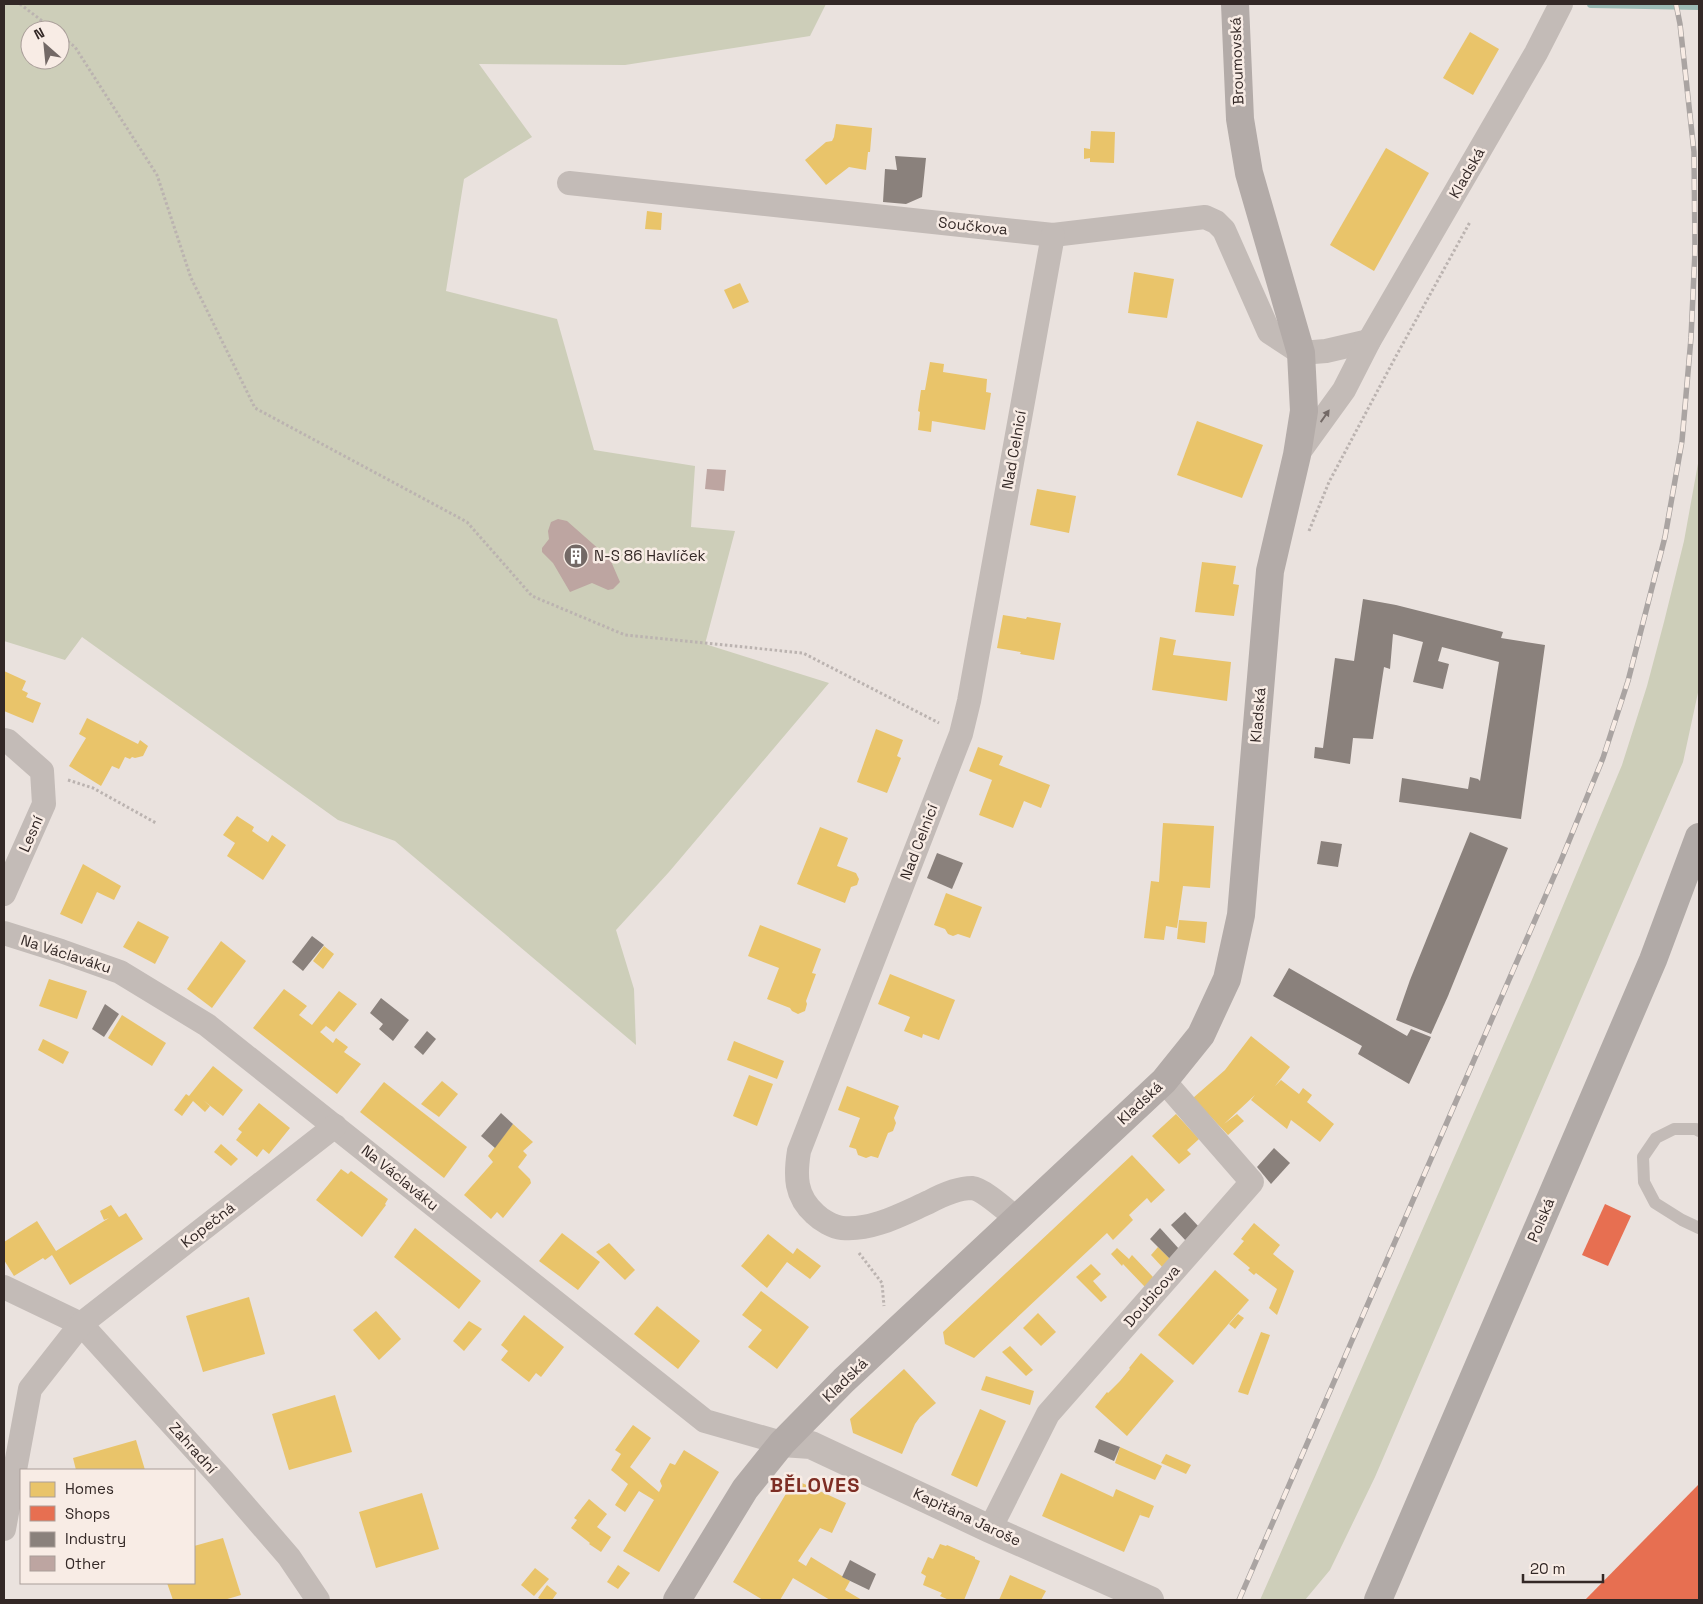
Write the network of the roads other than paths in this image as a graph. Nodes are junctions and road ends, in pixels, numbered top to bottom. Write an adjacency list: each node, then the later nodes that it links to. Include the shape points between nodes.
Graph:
1 (1235, 4): 3 (main road, Broumovská)
2 (1561, 4): 6 (street, Kladská, via 1536,54)
3 (1240, 119): 7 (main road, Kladská, via 1249,173)
4 (570, 183): 5 (street, Součkova)
5 (1053, 235): 7 (street, Součkova, via 1205,217 1216,222 1224,230 1268,332); 16 (street, Nad Celnicí, via 969,701 960,734 799,1151 796,1170 798,1188 806,1206 820,1219 840,1228 870,1226 950,1192 974,1188)
6 (1370, 341): 7 (street, via 1326,351); 8 (street, Kladská, one-way to 6, via 1344,390)
7 (1300, 352): 8 (main road, Kladská, via 1304,411)
8 (1298, 456): 13 (main road, Kladská, via 1270,571 1241,915 1227,979 1201,1035)
9 (4, 740): 11 (street, Lesní, via 42,770 44,804)
10 (1699, 837): 26 (main road, Polská, via 1653,960)
11 (4, 894)
12 (4, 934): 14 (street, Na Václaváku, via 120,972 207,1025)
13 (1164, 1081): 16 (main road, Kladská); 22 (street, Doubicova, via 1252,1182 1048,1414)
14 (335, 1126): 19 (street, Kopečná); 20 (street, Na Václaváku, via 705,1421)
15 (1699, 1131): 17 (lane, via 1674,1129 1656,1138 1643,1157 1644,1182 1655,1203)
16 (1016, 1218): 20 (main road, Kladská)
17 (1699, 1228)
18 (4, 1287): 19 (street)
19 (81, 1324): 21 (street, Kopečná, via 30,1389); 23 (street, Zahradní, via 289,1557)
20 (782, 1443): 22 (street, Kapitána Jaroše, via 811,1445); 24 (main road, Kladská, via 745,1489)
21 (4, 1529)
22 (990, 1529): 25 (street, Kapitána Jaroše)
23 (318, 1600)
24 (677, 1600)
25 (1150, 1600)
26 (1378, 1600)

